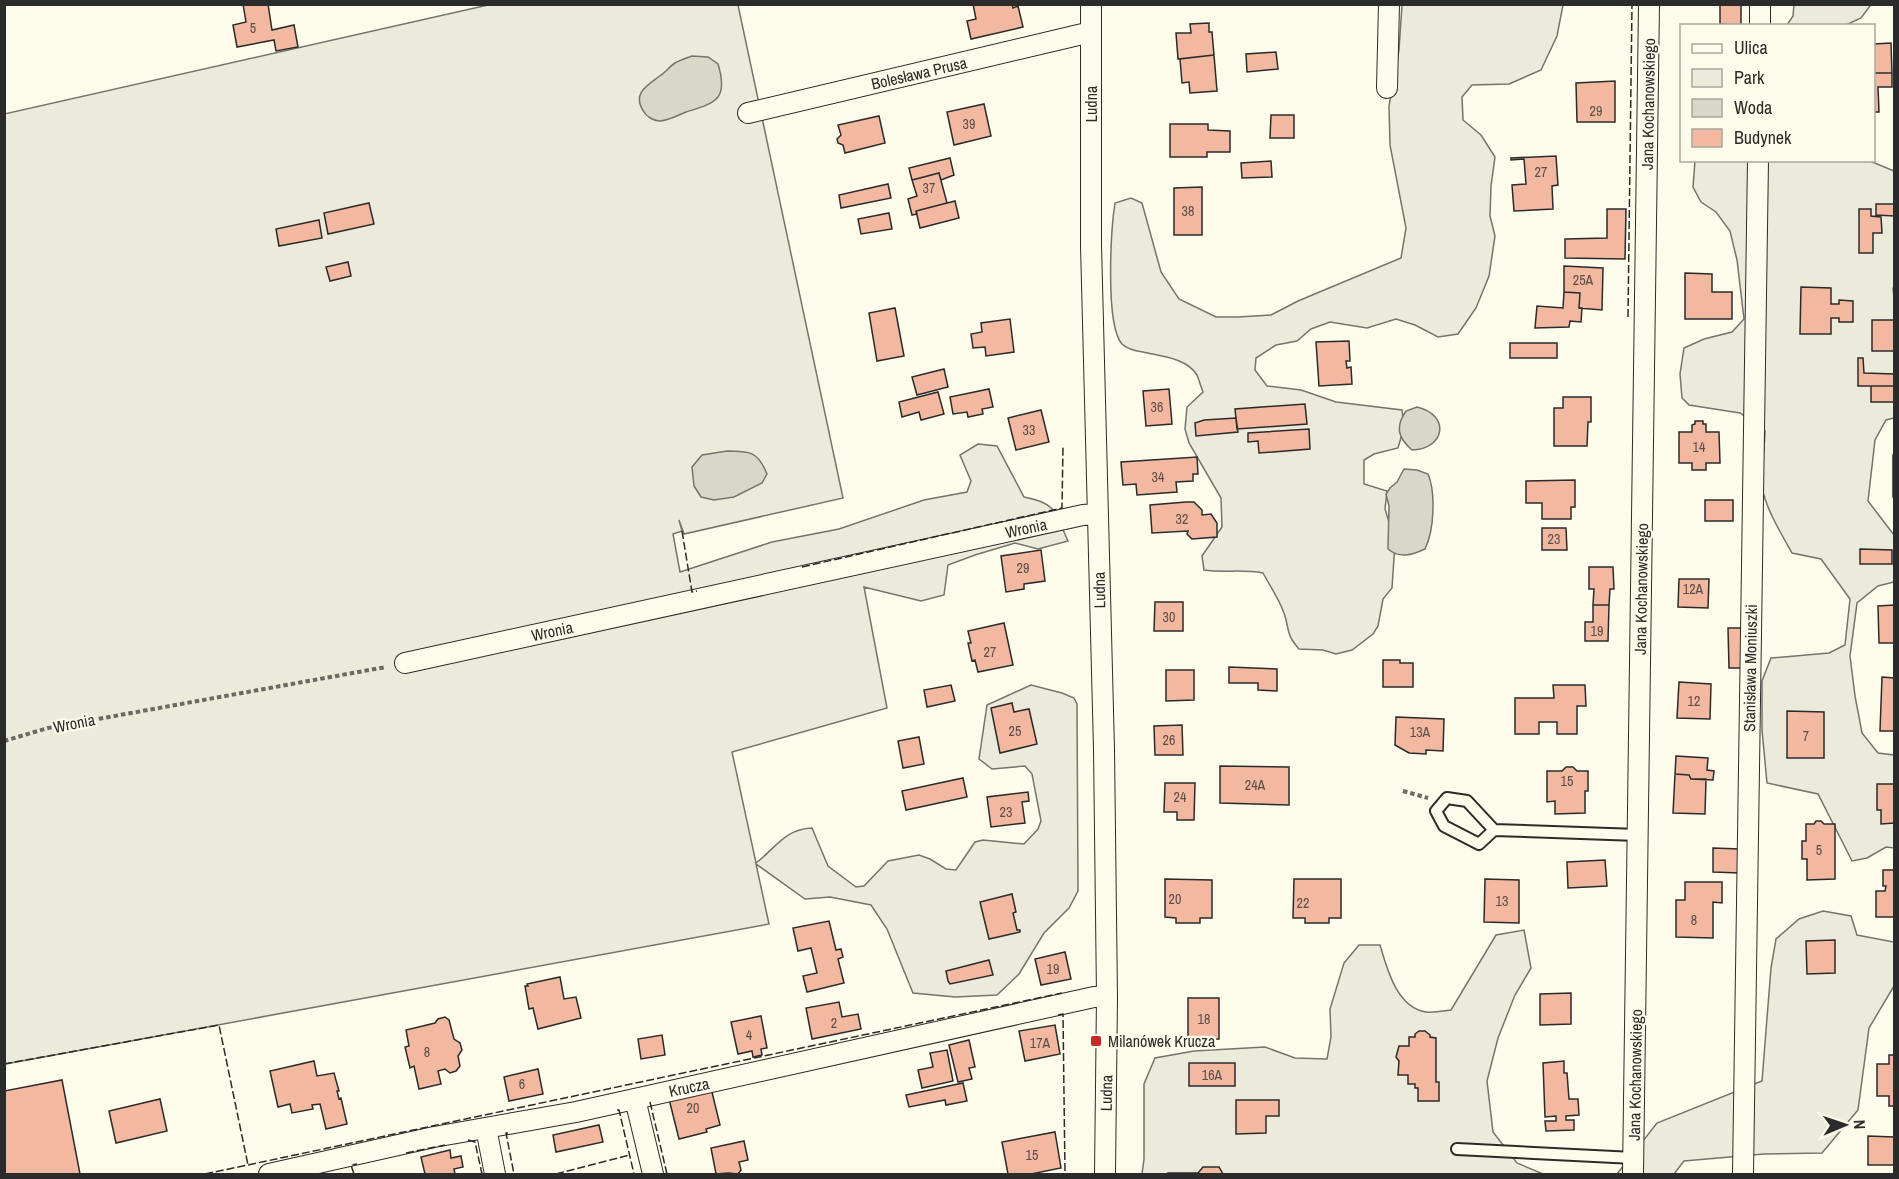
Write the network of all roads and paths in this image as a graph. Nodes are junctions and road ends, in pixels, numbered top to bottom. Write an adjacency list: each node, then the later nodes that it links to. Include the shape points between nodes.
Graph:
1 (1091, 4): 6 (street, Ludna)
2 (1389, 4): 7 (street)
3 (1649, 4): 16 (street, Jana Kochanowskiego)
4 (1760, 4): 5 (street)
5 (1760, 24)
6 (1091, 32): 8 (street, Bolesława Prusa); 10 (street, Ludna)
7 (1387, 88)
8 (748, 113)
9 (1758, 162): 26 (street, Stanisława Moniuszki)
10 (1097, 514): 11 (street, Wronia); 17 (street, Ludna)
11 (405, 663): 12 (path, Wronia, via 48,728)
12 (4, 741)
13 (1403, 791): 14 (path)
14 (1442, 804): 15 (lane, via 1447,798 1467,801); 15 (lane, via 1436,812 1444,826 1479,844)
15 (1494, 830): 16 (lane)
16 (1638, 835): 21 (street, Jana Kochanowskiego)
17 (1107, 997): 18 (street, Krucza); 25 (street, Ludna)
18 (635, 1099): 19 (street, Krucza); 24 (street)
19 (486, 1128): 22 (street, Krucza); 23 (street)
20 (1457, 1149): 21 (lane)
21 (1633, 1166)
22 (269, 1174)
23 (495, 1174)
24 (653, 1174)
25 (1105, 1174)
26 (1743, 1174)

